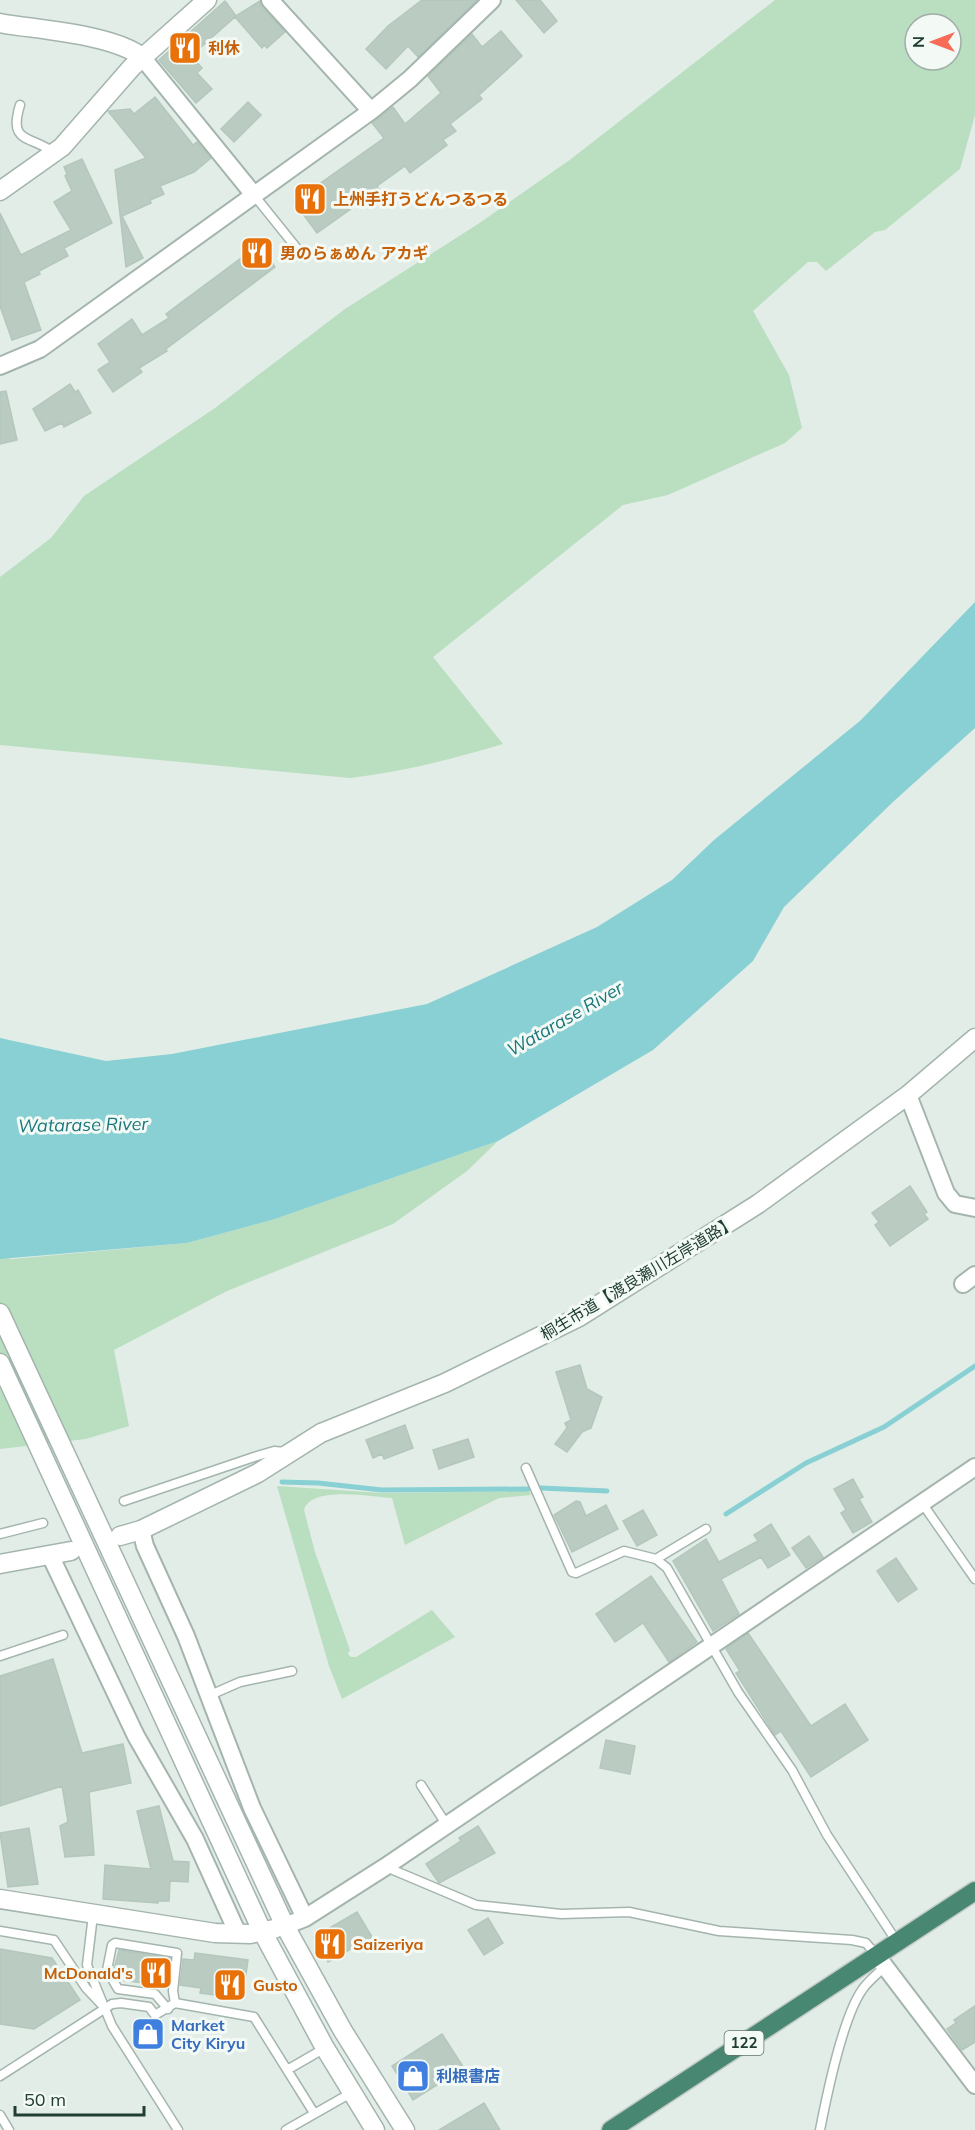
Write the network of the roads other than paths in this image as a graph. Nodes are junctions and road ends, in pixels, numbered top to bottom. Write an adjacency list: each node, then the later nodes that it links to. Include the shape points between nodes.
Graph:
1 (207, 0): 5 (street)
2 (270, 0): 7 (street)
3 (492, 0): 7 (street, via 410,80)
4 (0, 23): 5 (street, via 111,42)
5 (142, 57): 8 (street); 10 (street)
6 (20, 105): 8 (lane, via 15,120 18,132 29,142)
7 (371, 111): 10 (street)
8 (54, 153): 9 (street)
9 (0, 191)
10 (254, 195): 11 (lane); 12 (street, via 40,349)
11 (303, 256)
12 (0, 366)
13 (975, 1038): 14 (street, 桐生市道【渡良瀬川左岸道路】)
14 (908, 1095): 15 (street, via 946,1193 954,1204); 18 (street, 桐生市道【渡良瀬川左岸道路】, via 758,1204 579,1317 445,1383 321,1433)
15 (975, 1208)
16 (0, 1313): 45 (street)
17 (0, 1363): 47 (street)
18 (290, 1453): 21 (lane, via 274,1451); 25 (street, 桐生市道【渡良瀬川左岸道路】, via 258,1473)
19 (975, 1467): 22 (street)
20 (526, 1468): 30 (lane, via 572,1572 624,1551)
21 (124, 1502)
22 (922, 1503): 32 (lane); 34 (street)
23 (43, 1523): 26 (lane)
24 (706, 1529): 30 (lane)
25 (141, 1530): 27 (street, 桐生市道【渡良瀬川左岸道路】); 37 (street)
26 (0, 1534)
27 (120, 1536)
28 (70, 1551): 29 (street)
29 (51, 1555): 31 (street); 48 (street, via 136,1736 195,1839)
30 (656, 1559): 34 (lane, via 667,1568)
31 (0, 1564)
32 (975, 1579)
33 (63, 1635): 35 (lane)
34 (712, 1647): 39 (street); 49 (lane)
35 (0, 1656)
36 (292, 1671): 37 (lane, via 240,1682)
37 (208, 1696): 44 (street, via 252,1808)
38 (421, 1785): 39 (lane)
39 (446, 1824): 40 (street)
40 (385, 1867): 44 (street); 50 (lane, via 476,1905 561,1914 629,1912 727,1932 852,1940 866,1943)
41 (975, 1891): 49 (highway, 122)
42 (0, 1899): 43 (street)
43 (93, 1915): 48 (street); 52 (lane, via 87,1965)
44 (305, 1918): 45 (street)
45 (285, 1926): 47 (street); 64 (street, via 343,2031)
46 (0, 1931): 52 (lane, via 54,1941)
47 (262, 1931): 48 (street); 53 (street)
48 (238, 1935)
49 (897, 1942): 50 (highway, 122)
50 (881, 1962): 56 (street); 65 (highway, 122); 66 (lane, via 858,1997 841,2044)
51 (172, 2006): 51 (lane, via 155,1994 118,1989 107,1970 112,1945 177,1953); 52 (lane, via 155,2015 149,2007 121,2003); 54 (lane, via 254,2017)
52 (105, 2009): 55 (lane); 61 (lane)
53 (325, 2048): 54 (lane); 57 (street)
54 (287, 2070): 58 (lane)
55 (0, 2076)
56 (975, 2085)
57 (351, 2093): 58 (lane); 63 (street)
58 (314, 2113): 62 (lane)
59 (0, 2115): 60 (lane)
60 (9, 2130)
61 (178, 2130)
62 (286, 2130)
63 (375, 2130)
64 (405, 2130)
65 (610, 2130)
66 (820, 2130)

